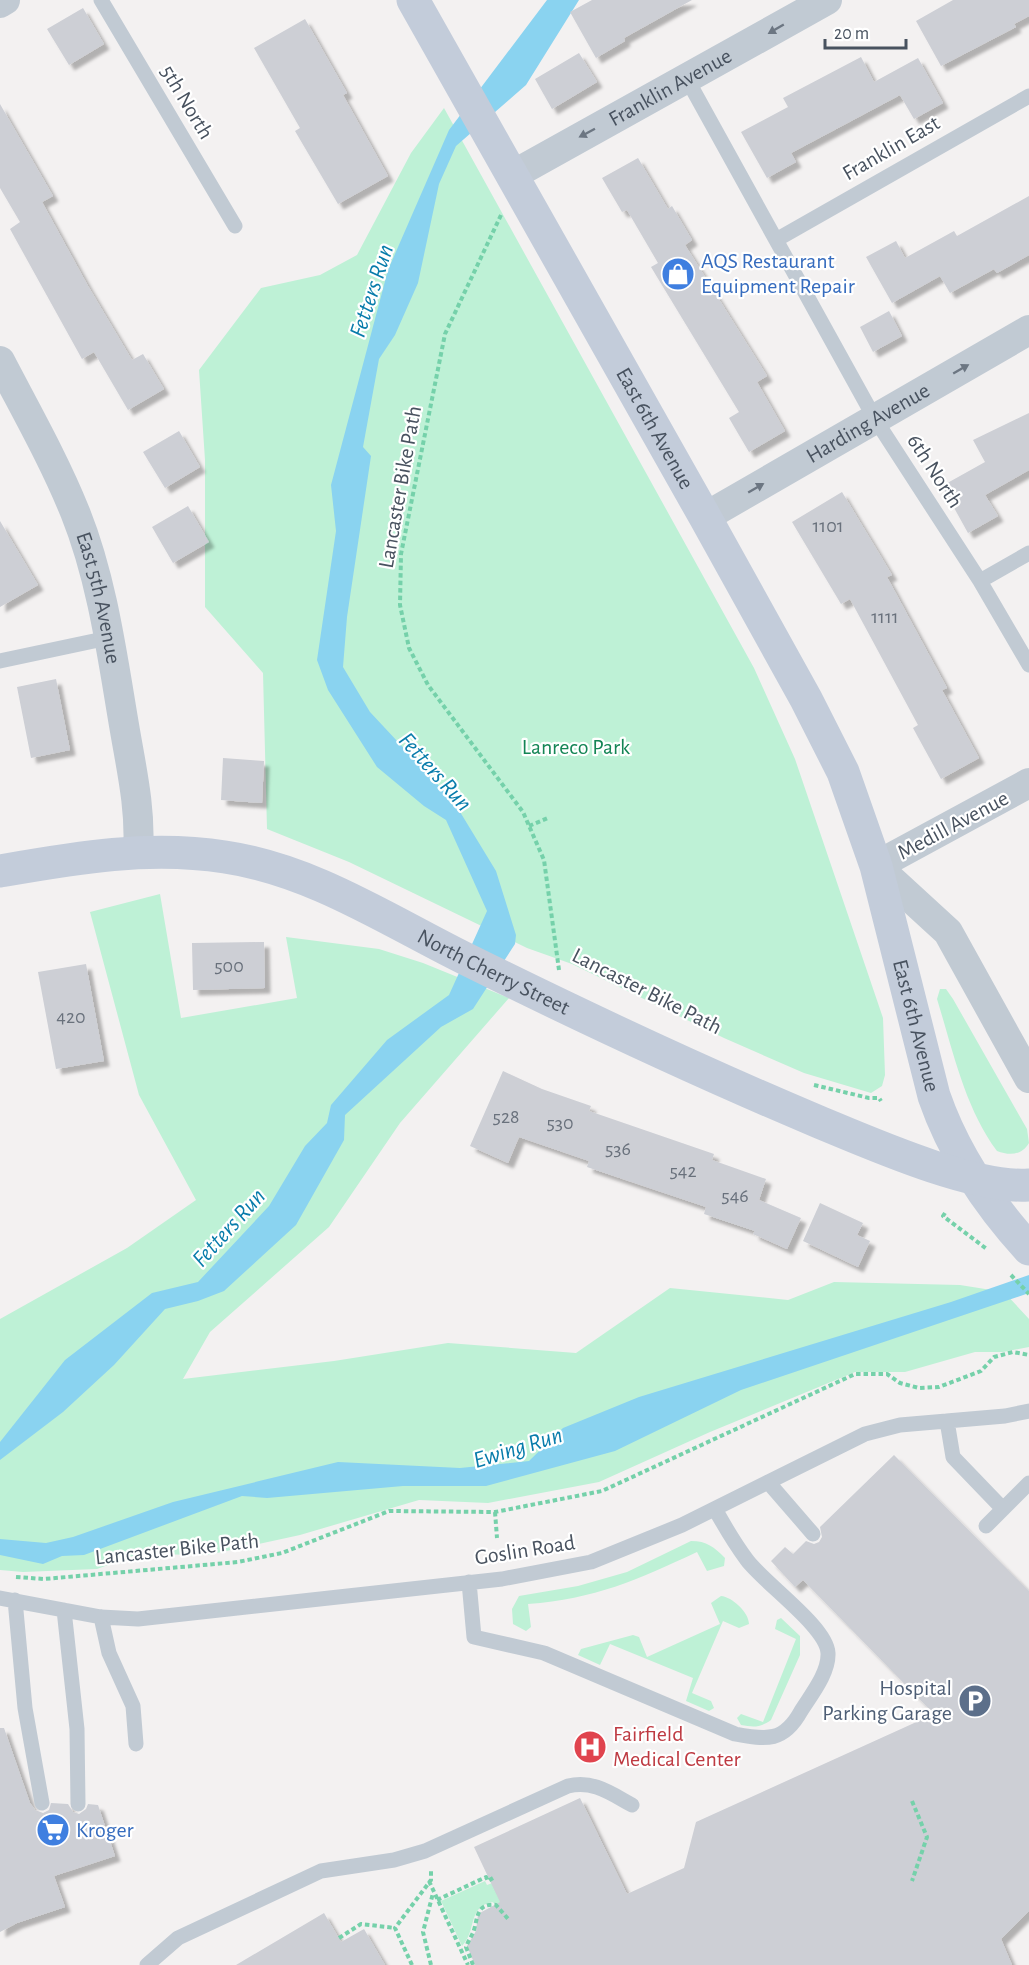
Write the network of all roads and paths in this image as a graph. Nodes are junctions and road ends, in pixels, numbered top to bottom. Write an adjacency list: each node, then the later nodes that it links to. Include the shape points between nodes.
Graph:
1 (5, 0): 5 (street)
2 (101, 0): 10 (lane, 5th North)
3 (413, 0): 8 (street, East 6th Avenue)
4 (827, 0): 6 (street, Franklin Avenue, one-way to 6)
5 (0, 3)
6 (687, 79): 8 (street, Franklin Avenue, one-way to 8); 11 (lane, 6th North)
7 (1029, 96): 11 (lane, Franklin East)
8 (505, 163): 15 (street, East 6th Avenue)
9 (504, 206): 23 (path, Lancaster Bike Path, via 445,334 401,554 400,605 409,648 428,685 523,812)
10 (235, 226)
11 (776, 240): 14 (lane, 6th North)
12 (1029, 330): 14 (street, Harding Avenue, one-way to 12)
13 (0, 361): 18 (street, East 5th Avenue, via 75,514)
14 (875, 419): 15 (street, Harding Avenue, one-way to 14); 17 (lane, 6th North)
15 (705, 517): 25 (street, East 6th Avenue, via 843,772)
16 (1029, 553): 17 (lane)
17 (980, 581): 20 (lane, 6th North)
18 (108, 638): 19 (lane); 24 (street, East 5th Avenue, via 140,822)
19 (0, 661)
20 (1029, 664)
21 (1029, 783): 25 (street, Medill Avenue)
22 (549, 818): 23 (path)
23 (529, 826): 27 (path, Lancaster Bike Path, via 544,860 557,969)
24 (138, 851): 26 (street, North Cherry Street); 31 (street, North Cherry Street, via 188,852 273,867 343,895 516,984 778,1104)
25 (876, 866): 28 (street, East 6th Avenue, via 948,932); 31 (street, East 6th Avenue, via 934,1096 944,1125)
26 (0, 871)
27 (568, 974)
28 (1029, 1078)
29 (807, 1084): 30 (path)
30 (881, 1101)
31 (972, 1178): 32 (street, North Cherry Street); 34 (street, East 6th Avenue)
32 (1029, 1185)
33 (945, 1213): 34 (path, via 943,1216)
34 (1011, 1244)
35 (1029, 1355): 42 (path, Lancaster Bike Path, via 1013,1352 994,1358 981,1371 939,1387 919,1388 900,1383 887,1374 855,1374 602,1491)
36 (1029, 1411): 37 (lane, Goslin Road)
37 (947, 1421): 38 (lane, Goslin Road, via 900,1425 865,1434); 41 (lane, via 953,1457)
38 (768, 1482): 40 (lane, Goslin Road); 44 (lane)
39 (1029, 1483): 41 (lane)
40 (715, 1509): 47 (lane, Goslin Road, via 591,1562); 47 (lane, via 748,1562 820,1634 828,1652 824,1672 792,1729 778,1736 761,1739 735,1734 544,1653 474,1637)
41 (1003, 1509): 43 (lane)
42 (495, 1512): 45 (path); 46 (path, Lancaster Bike Path, via 389,1510 282,1553 238,1562 44,1579)
43 (986, 1526)
44 (813, 1534)
45 (497, 1538)
46 (6, 1576)
47 (469, 1582): 50 (lane, Goslin Road, via 138,1619)
48 (8, 1599): 49 (lane, Goslin Road); 53 (lane)
49 (64, 1610): 50 (lane, Goslin Road); 54 (lane, via 77,1729)
50 (101, 1617): 51 (lane, via 109,1653 134,1706)
51 (136, 1743)
52 (912, 1801): 57 (path, via 927,1836)
53 (42, 1803)
54 (78, 1804)
55 (632, 1805): 63 (lane, via 592,1784 568,1786 425,1851 321,1871 178,1938)
56 (493, 1878): 59 (path, via 488,1881 486,1877)
57 (912, 1881)
58 (434, 1892): 59 (path); 61 (path, via 429,1881); 65 (path, via 423,1932)
59 (438, 1900): 66 (path)
60 (509, 1920): 67 (path, via 496,1905 484,1906 477,1912 466,1947)
61 (395, 1928): 62 (path, via 361,1924); 64 (path)
62 (339, 1938)
63 (147, 1965)
64 (412, 1965)
65 (431, 1965)
66 (468, 1965)
67 (473, 1965)

